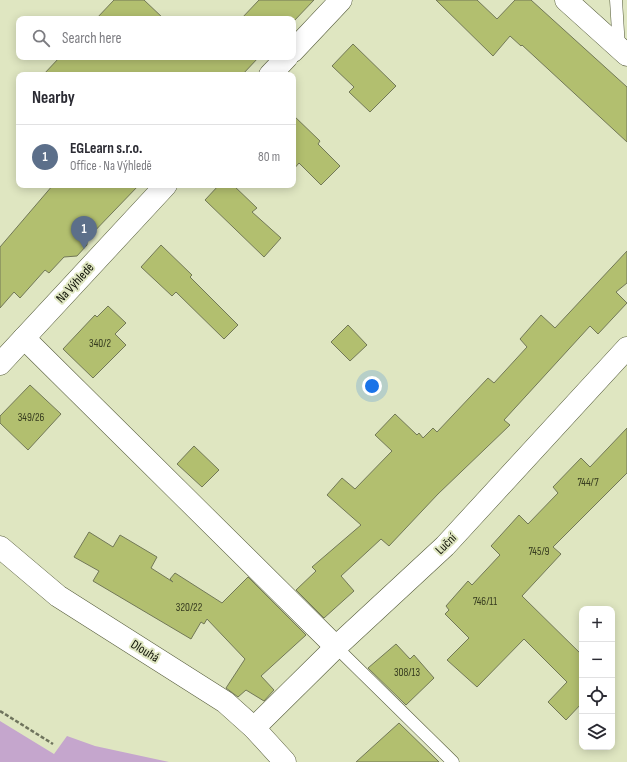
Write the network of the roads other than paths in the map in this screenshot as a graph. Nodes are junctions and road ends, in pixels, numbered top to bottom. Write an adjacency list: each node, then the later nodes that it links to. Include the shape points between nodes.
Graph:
1 (341, 0): 4 (street)
2 (566, 0): 5 (street)
3 (616, 0): 5 (lane)
4 (296, 48)
5 (623, 52)
6 (284, 60): 7 (street)
7 (273, 72)
8 (163, 188): 9 (street, Na Výhledě)
9 (24, 338): 11 (street, Na Výhledě); 13 (street)
10 (627, 348): 13 (street, Luční, via 445,546)
11 (0, 364)
12 (0, 546): 14 (street, Dlouhá, via 58,596 225,702)
13 (336, 648): 14 (street, Luční); 16 (lane)
14 (254, 728): 15 (street, Dlouhá)
15 (285, 762)
16 (453, 762)

